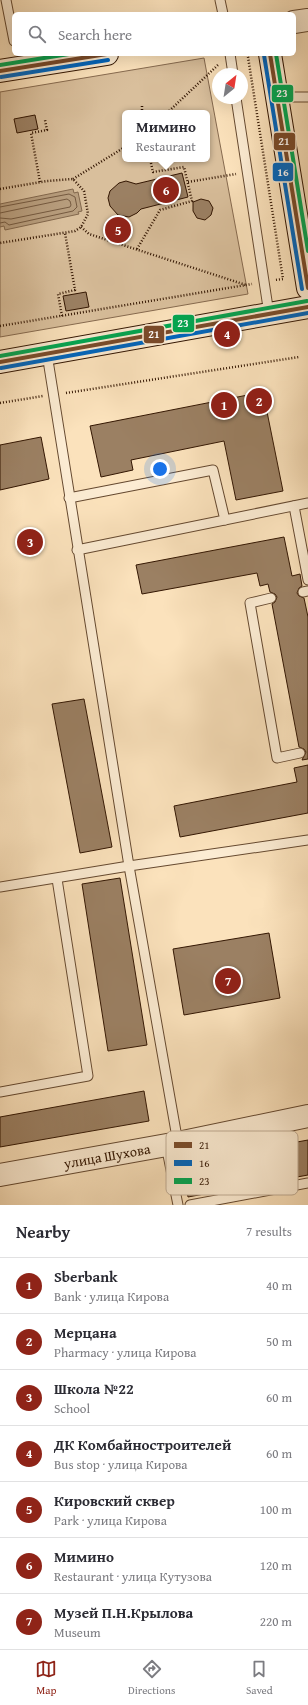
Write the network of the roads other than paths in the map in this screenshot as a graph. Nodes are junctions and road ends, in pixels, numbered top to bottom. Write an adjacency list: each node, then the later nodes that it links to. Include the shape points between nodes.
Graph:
1 (6, 0): 6 (lane)
2 (220, 0): 3 (lane)
3 (223, 12)
4 (308, 20): 5 (main road)
5 (296, 22)
6 (12, 32)
7 (88, 56): 10 (main road)
8 (230, 56): 11 (lane)
9 (270, 56): 12 (main road)
10 (12, 64)
11 (232, 68)
12 (277, 97): 13 (lane); 15 (main road)
13 (308, 97)
14 (237, 104): 17 (lane)
15 (308, 288)
16 (308, 307): 17 (main road)
17 (270, 314): 18 (main road)
18 (47, 354): 19 (main road); 20 (lane)
19 (0, 362)
20 (69, 498): 23 (lane, via 213,470); 24 (lane)
21 (308, 503): 22 (lane)
22 (294, 506): 23 (lane); 25 (lane)
23 (225, 520): 24 (lane)
24 (77, 550): 29 (lane)
25 (308, 580)
26 (271, 598): 27 (lane, via 250,603 277,758)
27 (300, 753)
28 (308, 840): 29 (lane)
29 (129, 866): 30 (lane); 34 (lane)
30 (57, 879): 31 (lane); 32 (lane, via 88,1076)
31 (0, 887)
32 (0, 1092)
33 (308, 1116): 35 (main road, улица Шухова)
34 (170, 1131)
35 (235, 1131)
36 (166, 1145): 37 (main road, улица Шухова)
37 (0, 1175)
38 (308, 1183): 39 (lane)
39 (298, 1185)
40 (177, 1195): 42 (lane)
41 (244, 1195): 43 (lane)
42 (178, 1205)
43 (190, 1205)

